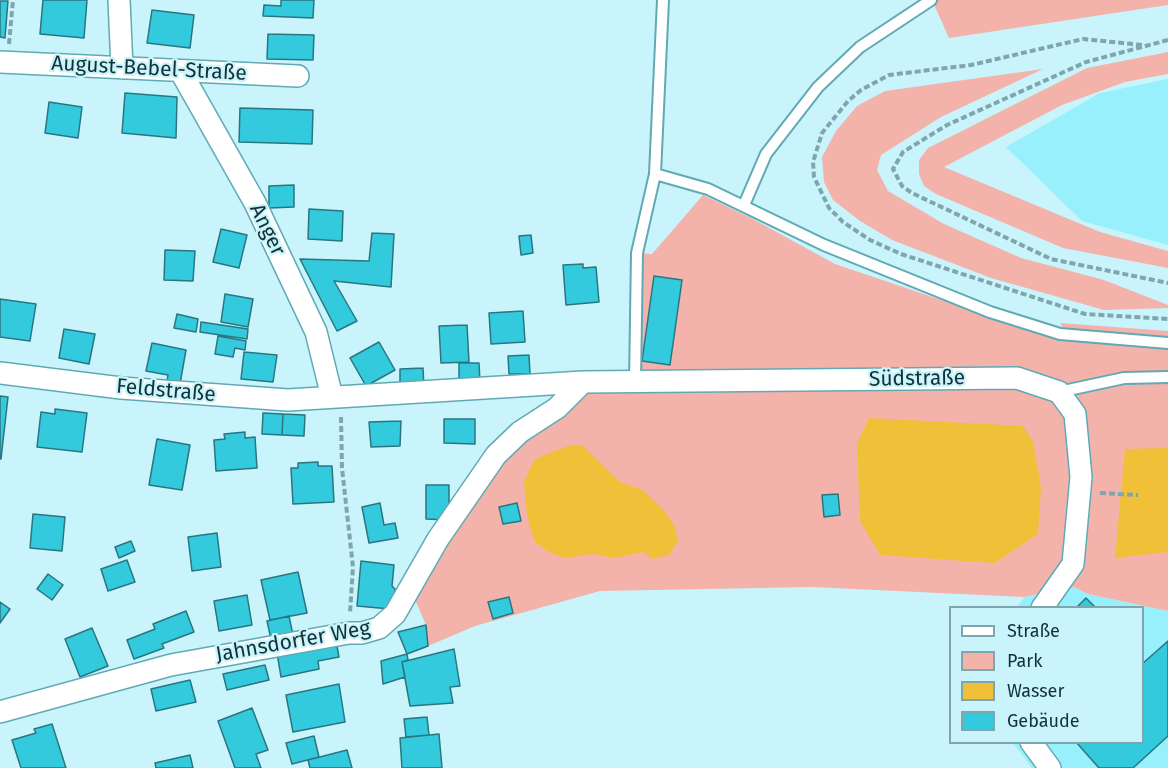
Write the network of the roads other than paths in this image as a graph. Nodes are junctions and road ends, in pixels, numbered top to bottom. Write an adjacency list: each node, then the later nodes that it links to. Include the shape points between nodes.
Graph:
1 (119, 0): 5 (street)
2 (663, 0): 8 (lane)
3 (931, 0): 9 (lane, via 860,47 818,87 766,154)
4 (3, 62): 5 (street, August-Bebel-Straße)
5 (122, 68): 6 (street, August-Bebel-Straße)
6 (181, 72): 7 (street, August-Bebel-Straße); 17 (street, Anger, via 255,203 316,332)
7 (298, 76)
8 (655, 174): 9 (lane, via 708,189); 14 (lane, via 637,253)
9 (744, 206): 10 (lane, via 824,245 990,312 1060,334)
10 (1168, 343)
11 (0, 373): 17 (street, Feldstraße, via 190,394 288,400)
12 (1168, 377): 16 (lane, via 1124,378)
13 (583, 382): 14 (street, Südstraße); 15 (street, Südstraße); 19 (street, Jahnsdorfer Weg, via 557,408 520,432 496,455 438,538 395,614 379,628 171,664)
14 (636, 382): 16 (street, Südstraße, via 1017,378)
15 (542, 384): 17 (street, Feldstraße)
16 (1059, 392): 18 (street, via 1075,414 1081,477 1073,564)
17 (332, 398)
18 (1043, 606)
19 (0, 712)
20 (1032, 744): 21 (street)
21 (1050, 768)

